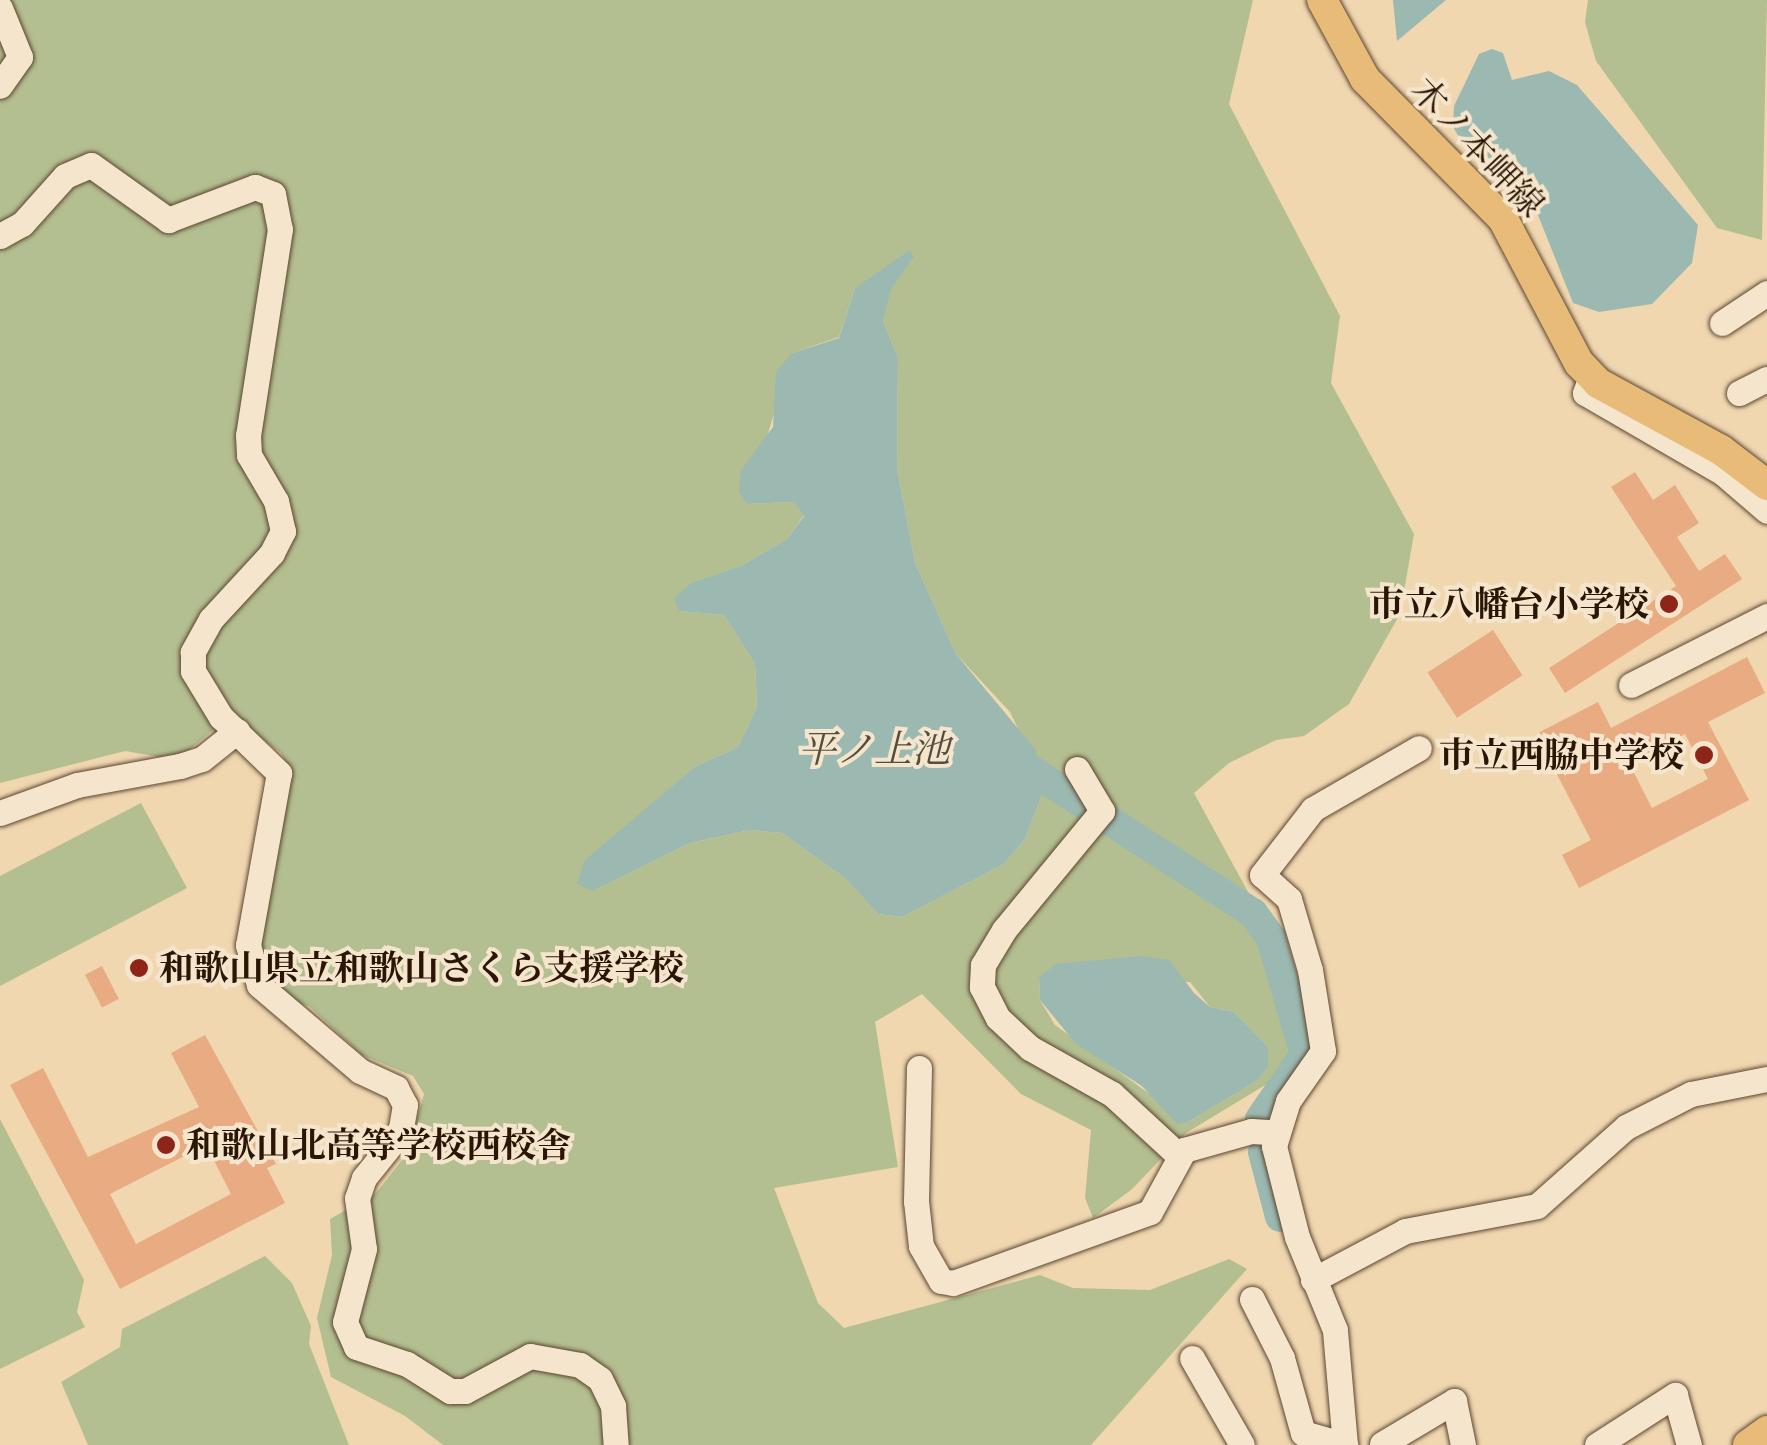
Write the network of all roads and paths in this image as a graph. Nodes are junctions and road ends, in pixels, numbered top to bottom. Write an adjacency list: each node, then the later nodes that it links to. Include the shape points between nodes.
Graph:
1 (1322, 0): 7 (main road, 木ノ本岬線, via 1364,78 1463,186 1503,219 1560,332)
2 (0, 8): 3 (street, via 20,44 13,72)
3 (0, 86)
4 (0, 236): 14 (street, via 22,224 65,176 91,165 168,220 255,188 273,194 280,230 248,435 249,454 276,501 283,530 272,553 211,619 193,652 199,690)
5 (1767, 292): 6 (street)
6 (1722, 323)
7 (1592, 376): 10 (main road, 木ノ本岬線, via 1721,450); 11 (street, via 1586,394 1723,474)
8 (1767, 379): 9 (street)
9 (1739, 393)
10 (1767, 485)
11 (1767, 511)
12 (1767, 616): 13 (street)
13 (1631, 685)
14 (238, 731): 17 (street, via 202,759 78,785); 28 (street, via 270,758 280,779 261,845 248,946 259,985 360,1071 396,1088 405,1104 400,1133 356,1198 364,1249 345,1322 348,1335 356,1348 407,1364 450,1391 465,1391 530,1356 580,1365 600,1379 613,1406)
15 (1418, 748): 20 (street, via 1313,808 1262,876 1288,900 1310,970 1323,1051)
16 (1077, 769): 21 (street, via 1102,811 1004,930 983,964 982,987 998,1018 1030,1048 1112,1094)
17 (0, 813)
18 (920, 1068): 21 (street, via 916,1201 921,1246 941,1281 953,1283 1150,1212 1168,1186)
19 (1767, 1079): 22 (street, via 1691,1094 1626,1127 1537,1206 1405,1231)
20 (1273, 1132): 21 (street, via 1206,1140); 22 (street)
21 (1177, 1154)
22 (1313, 1280): 27 (street, via 1339,1348 1345,1445)
23 (1252, 1299): 27 (street, via 1282,1358)
24 (1192, 1358): 29 (street)
25 (1767, 1431): 34 (main road)
26 (1628, 1437): 32 (street); 33 (street, via 1675,1395)
27 (1305, 1438)
28 (616, 1445)
29 (1242, 1445)
30 (1382, 1445): 31 (street, via 1454,1401)
31 (1463, 1445)
32 (1597, 1445)
33 (1689, 1445)
34 (1748, 1445)

